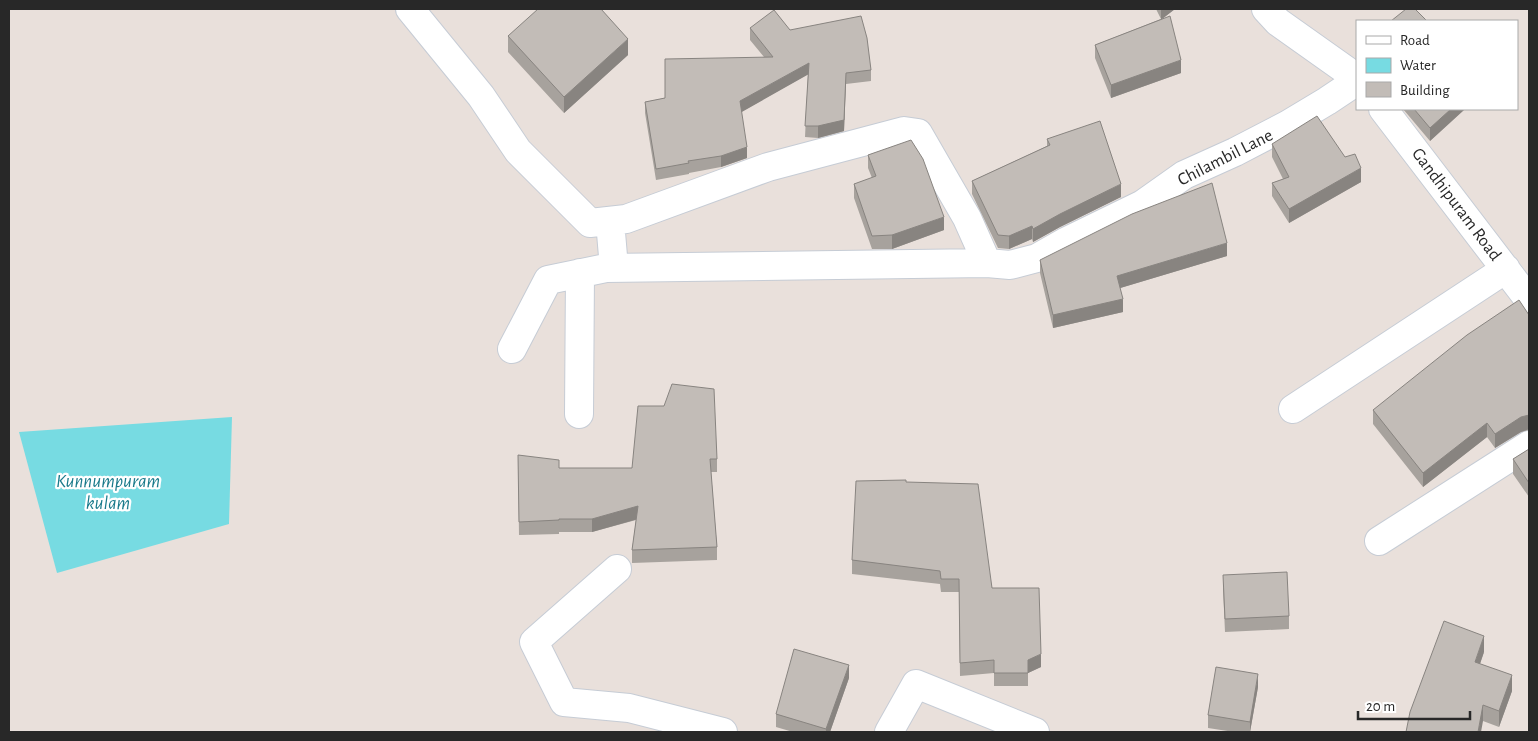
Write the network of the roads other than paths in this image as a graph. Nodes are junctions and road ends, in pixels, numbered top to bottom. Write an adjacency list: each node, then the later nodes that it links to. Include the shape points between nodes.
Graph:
1 (410, 9): 6 (street, via 481,96 518,151 590,223)
2 (1266, 9): 3 (street, via 1278,22)
3 (1356, 79)
4 (1356, 81): 7 (street, Chilambil Lane, via 1287,125 1184,175 1143,204 1037,258 1010,265)
5 (1384, 110): 9 (street, Gandhipuram Road)
6 (610, 221): 7 (street, via 626,219 768,167 904,131 918,133 967,218); 8 (street)
7 (986, 263): 8 (street, Chilambil Lane)
8 (614, 268): 10 (street, Chilambil Lane)
9 (1506, 269): 11 (street, Gandhipuram Road); 13 (street)
10 (580, 273): 12 (street, Chilambil Lane, via 548,280); 14 (street)
11 (1529, 300)
12 (512, 349)
13 (1293, 409)
14 (579, 414)
15 (1529, 445): 16 (street)
16 (1379, 541)
17 (617, 569): 18 (street, via 534,642 564,702 629,708)
18 (722, 732)
19 (889, 732): 20 (street, via 916,684)
20 (1036, 732)

